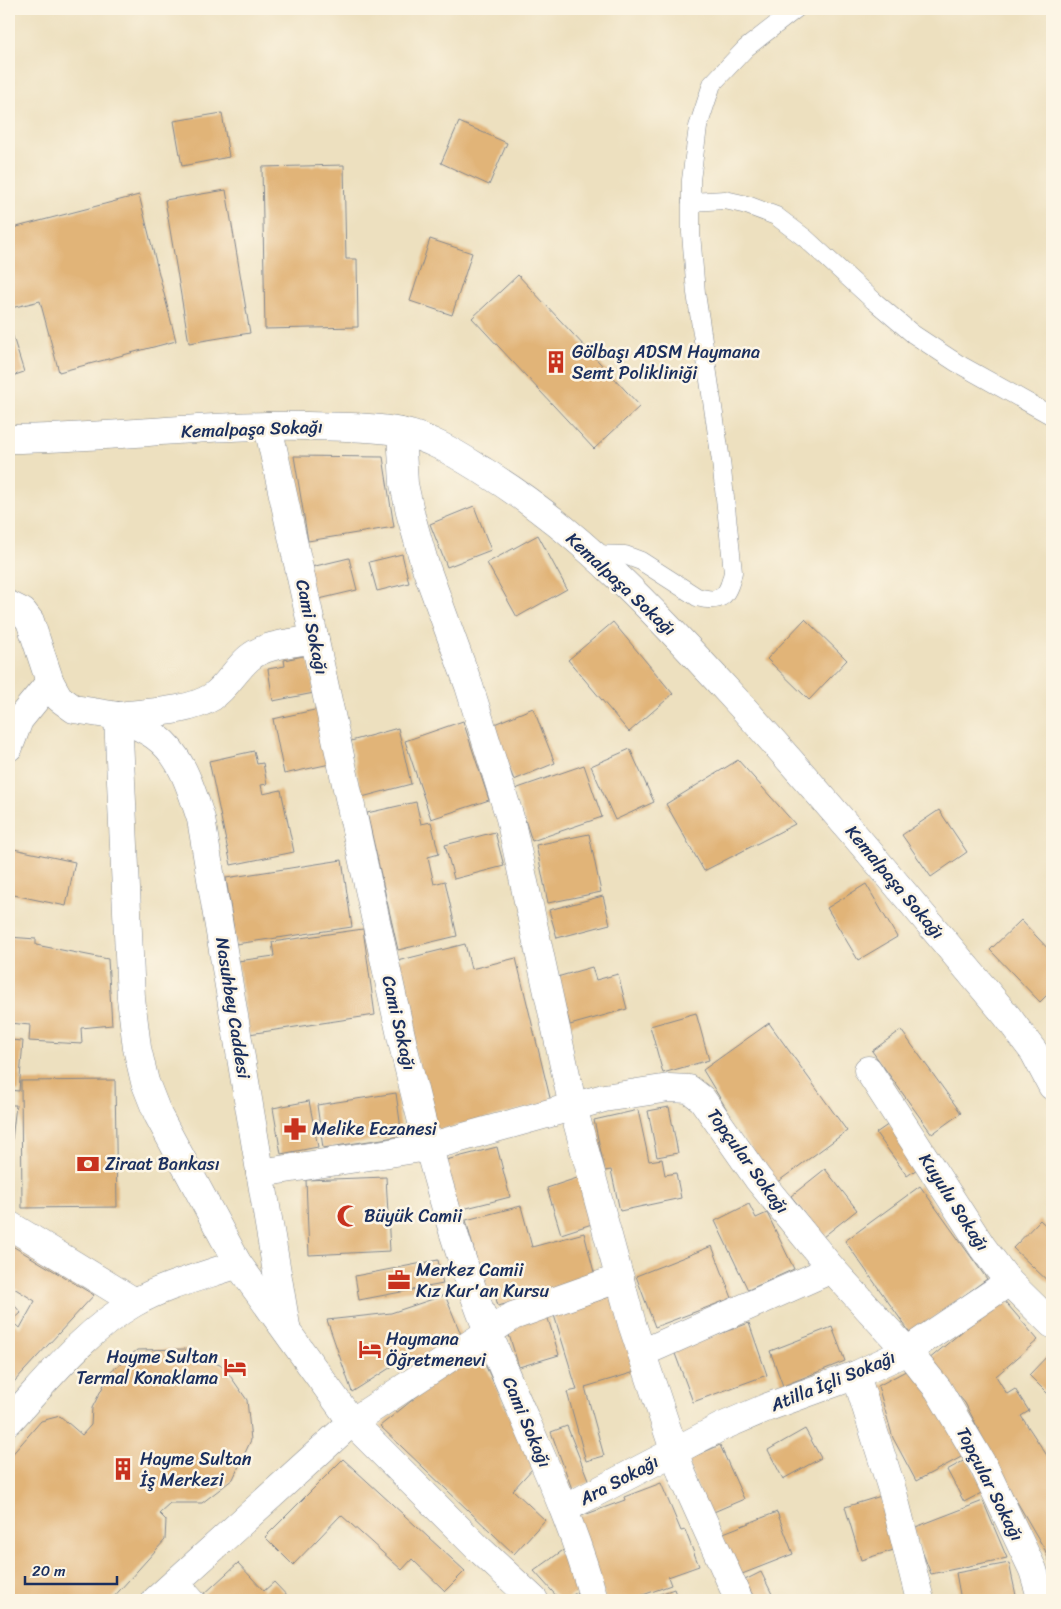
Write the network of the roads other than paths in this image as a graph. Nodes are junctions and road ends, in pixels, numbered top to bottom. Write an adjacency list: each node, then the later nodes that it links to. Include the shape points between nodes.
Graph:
1 (796, 9): 2 (lane, via 746,48 712,84 698,127)
2 (691, 202): 3 (lane, via 725,200 776,216 913,334 957,363); 7 (lane, via 696,293 732,548 730,586 716,601 707,600 633,558)
3 (1052, 416)
4 (268, 426): 5 (street, Kemalpaşa Sokağı, via 364,427); 6 (street, Kemalpaşa Sokağı, via 80,438); 9 (street, Cami Sokağı)
5 (401, 432): 7 (street, Kemalpaşa Sokağı, via 428,439 512,489); 15 (street, via 404,484 411,516 510,818)
6 (9, 439)
7 (591, 554): 14 (street, Kemalpaşa Sokağı, via 684,644 812,783 1007,1016 1034,1052)
8 (9, 604): 10 (street, via 23,612 30,621)
9 (315, 638): 11 (street, via 265,649 251,656 224,688 210,698 187,706); 16 (street, Cami Sokağı)
10 (50, 682): 11 (street, via 60,698 74,709); 12 (street, via 19,720)
11 (118, 716): 17 (street, Nasuhbey Caddesi, via 156,736 173,753 188,779 201,819); 19 (street, via 131,998 137,1048 145,1082 158,1115)
12 (9, 747)
13 (868, 1070): 22 (street, Kuyulu Sokağı, via 983,1248)
14 (1052, 1086)
15 (573, 1107): 16 (street, Topçular Sokağı); 20 (street, Topçular Sokağı, via 604,1098 689,1088 702,1099 758,1179); 21 (street)
16 (428, 1147): 17 (street, Topçular Sokağı); 25 (street, Cami Sokağı)
17 (260, 1173): 26 (street, Nasuhbey Caddesi)
18 (9, 1226): 23 (street)
19 (238, 1264): 23 (street); 26 (street)
20 (832, 1269): 27 (street, Topçular Sokağı); 28 (street)
21 (620, 1278): 25 (street, via 525,1310); 28 (street)
22 (1009, 1282): 24 (street, Kuyulu Sokağı); 27 (street, Atilla İçli Sokağı)
23 (135, 1302): 30 (street, via 89,1337)
24 (1052, 1324)
25 (488, 1330): 31 (street); 33 (street, Cami Sokağı)
26 (287, 1334): 31 (street)
27 (907, 1350): 29 (street, Atilla İçli Sokağı); 41 (street, Topçular Sokağı, via 938,1389 984,1467 1033,1570)
28 (642, 1353): 32 (street)
29 (856, 1375): 32 (street, Atilla İçli Sokağı, via 768,1407); 40 (street, via 893,1493)
30 (9, 1421)
31 (352, 1422): 34 (street); 37 (street)
32 (674, 1451): 33 (street, Ara Sokağı); 39 (street)
33 (564, 1509): 38 (street, Cami Sokağı)
34 (178, 1580): 35 (street); 36 (lane)
35 (156, 1600)
36 (197, 1600)
37 (534, 1600)
38 (594, 1600)
39 (739, 1600)
40 (920, 1600)
41 (1042, 1600)

